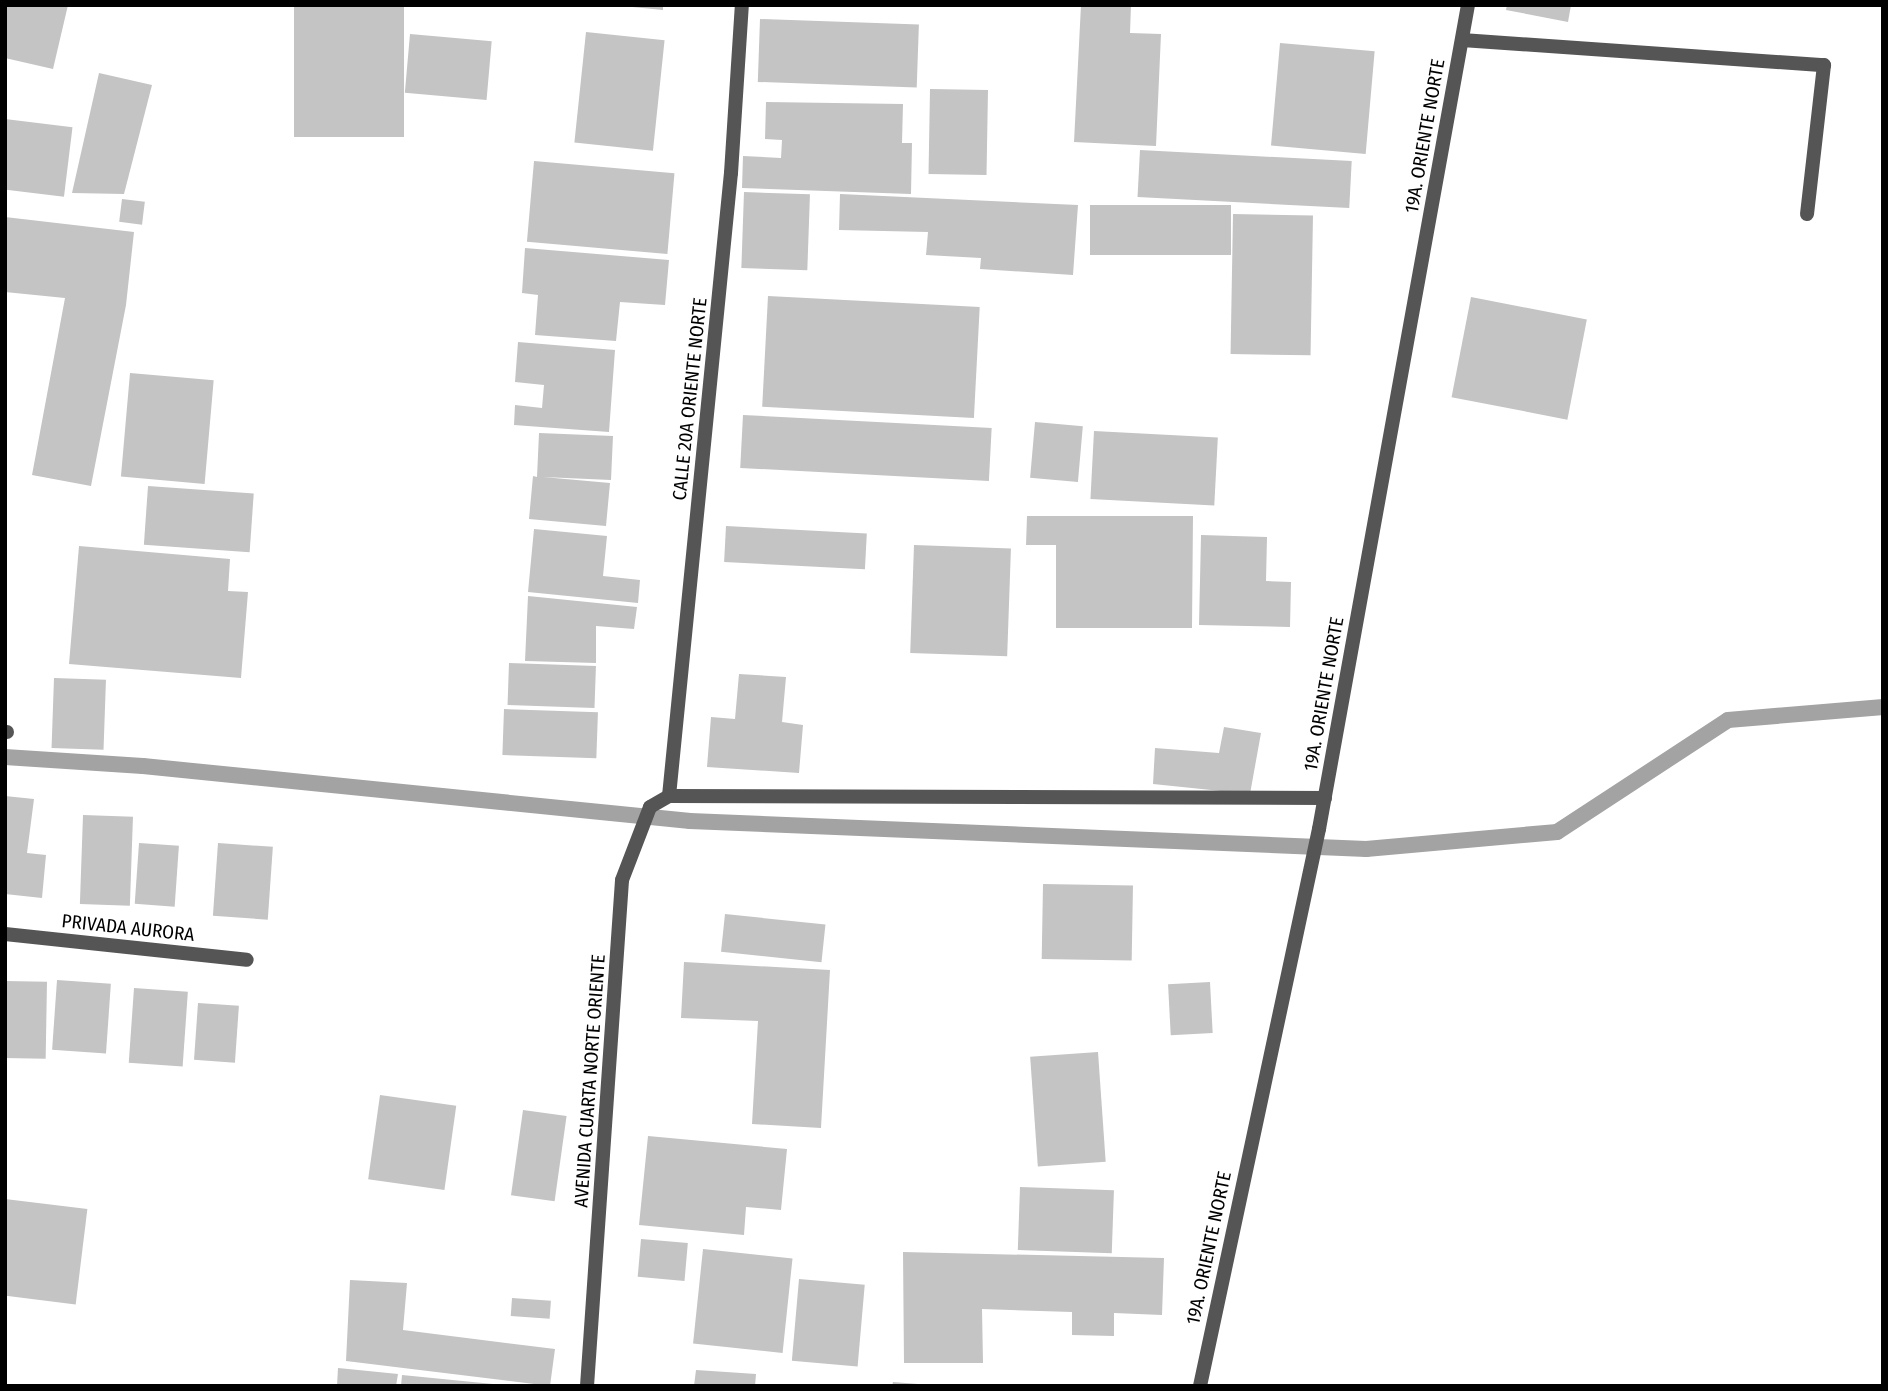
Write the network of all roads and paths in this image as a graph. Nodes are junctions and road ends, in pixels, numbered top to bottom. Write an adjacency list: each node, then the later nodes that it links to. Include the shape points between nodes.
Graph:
1 (742, 5): 5 (street, CALLE 20A ORIENTE NORTE, via 732,173)
2 (1468, 5): 3 (street, 19A. ORIENTE NORTE)
3 (1462, 40): 4 (street, via 1824,65); 6 (street, 19A. ORIENTE NORTE)
4 (1807, 214)
5 (669, 796): 6 (street); 9 (street, AVENIDA CUARTA NORTE ORIENTE, via 650,807 622,880)
6 (1325, 798): 10 (street, 19A. ORIENTE NORTE)
7 (5, 934): 8 (street, PRIVADA AURORA)
8 (247, 960)
9 (587, 1386)
10 (1200, 1386)

